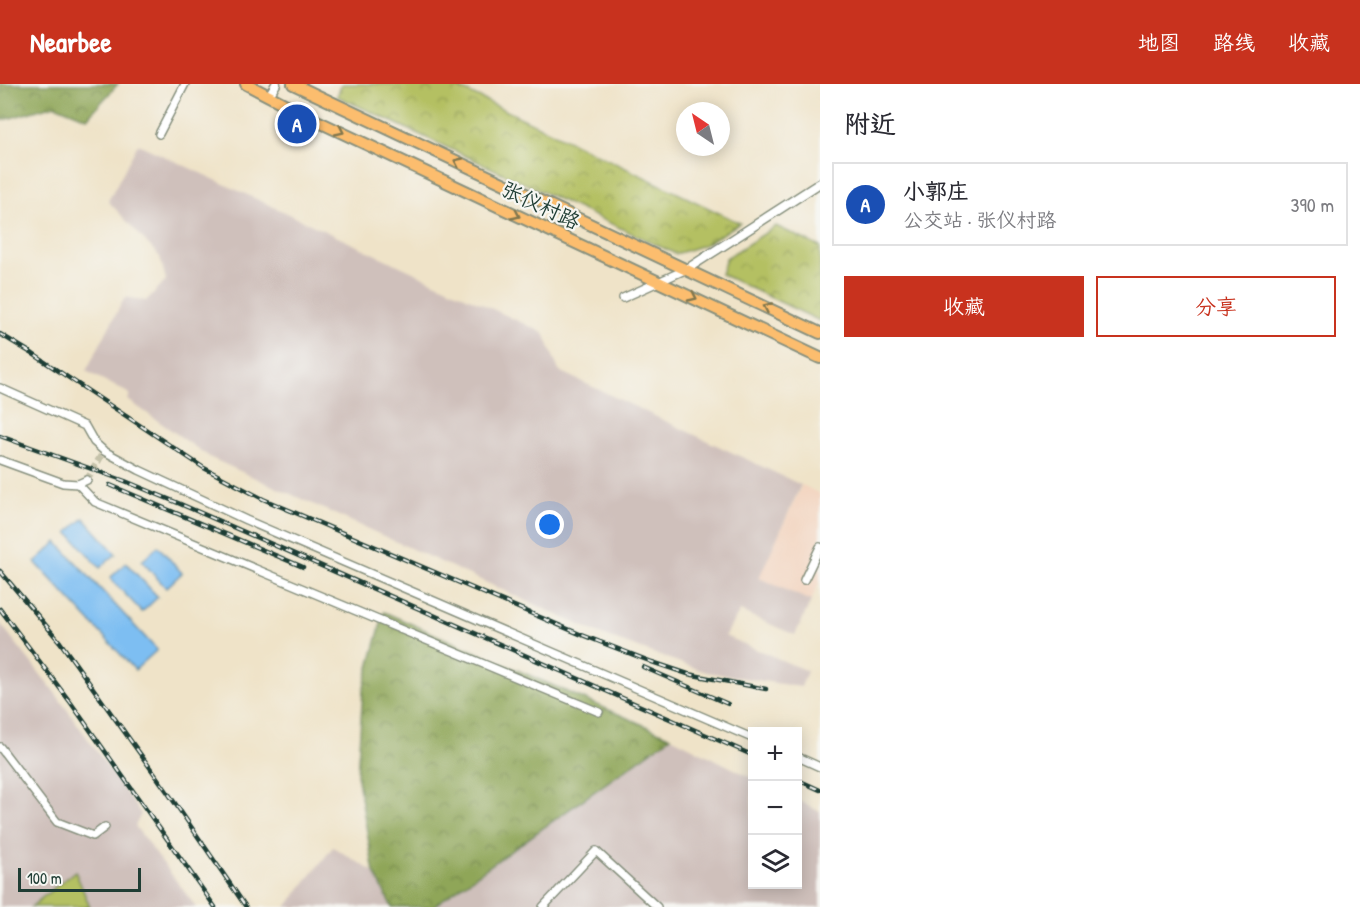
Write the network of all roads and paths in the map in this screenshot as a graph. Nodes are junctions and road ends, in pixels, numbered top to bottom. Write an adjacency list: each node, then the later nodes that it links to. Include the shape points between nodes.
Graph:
1 (185, 84): 6 (street)
2 (246, 84): 5 (main road, 张仪村路)
3 (276, 84): 5 (street)
4 (293, 84): 8 (main road, 张仪村路, one-way to 4)
5 (269, 96): 9 (main road, 张仪村路, one-way to 9)
6 (159, 134)
7 (820, 183): 8 (street)
8 (687, 269): 9 (street); 11 (main road, 张仪村路, one-way to 8)
9 (657, 281): 10 (street); 12 (main road, 张仪村路, one-way to 12)
10 (623, 298)
11 (820, 333)
12 (820, 358)
13 (0, 388): 20 (street, via 85,426 104,452 246,520)
14 (0, 460): 16 (street, via 63,483)
15 (87, 480): 16 (street)
16 (78, 484): 19 (street, via 95,502)
17 (819, 552): 18 (street)
18 (804, 580)
19 (599, 712)
20 (748, 736)
21 (0, 747): 24 (street, via 57,822 93,836)
22 (802, 759): 23 (street)
23 (820, 767)
24 (105, 827)
25 (543, 907): 26 (street, via 596,851)
26 (657, 907)

